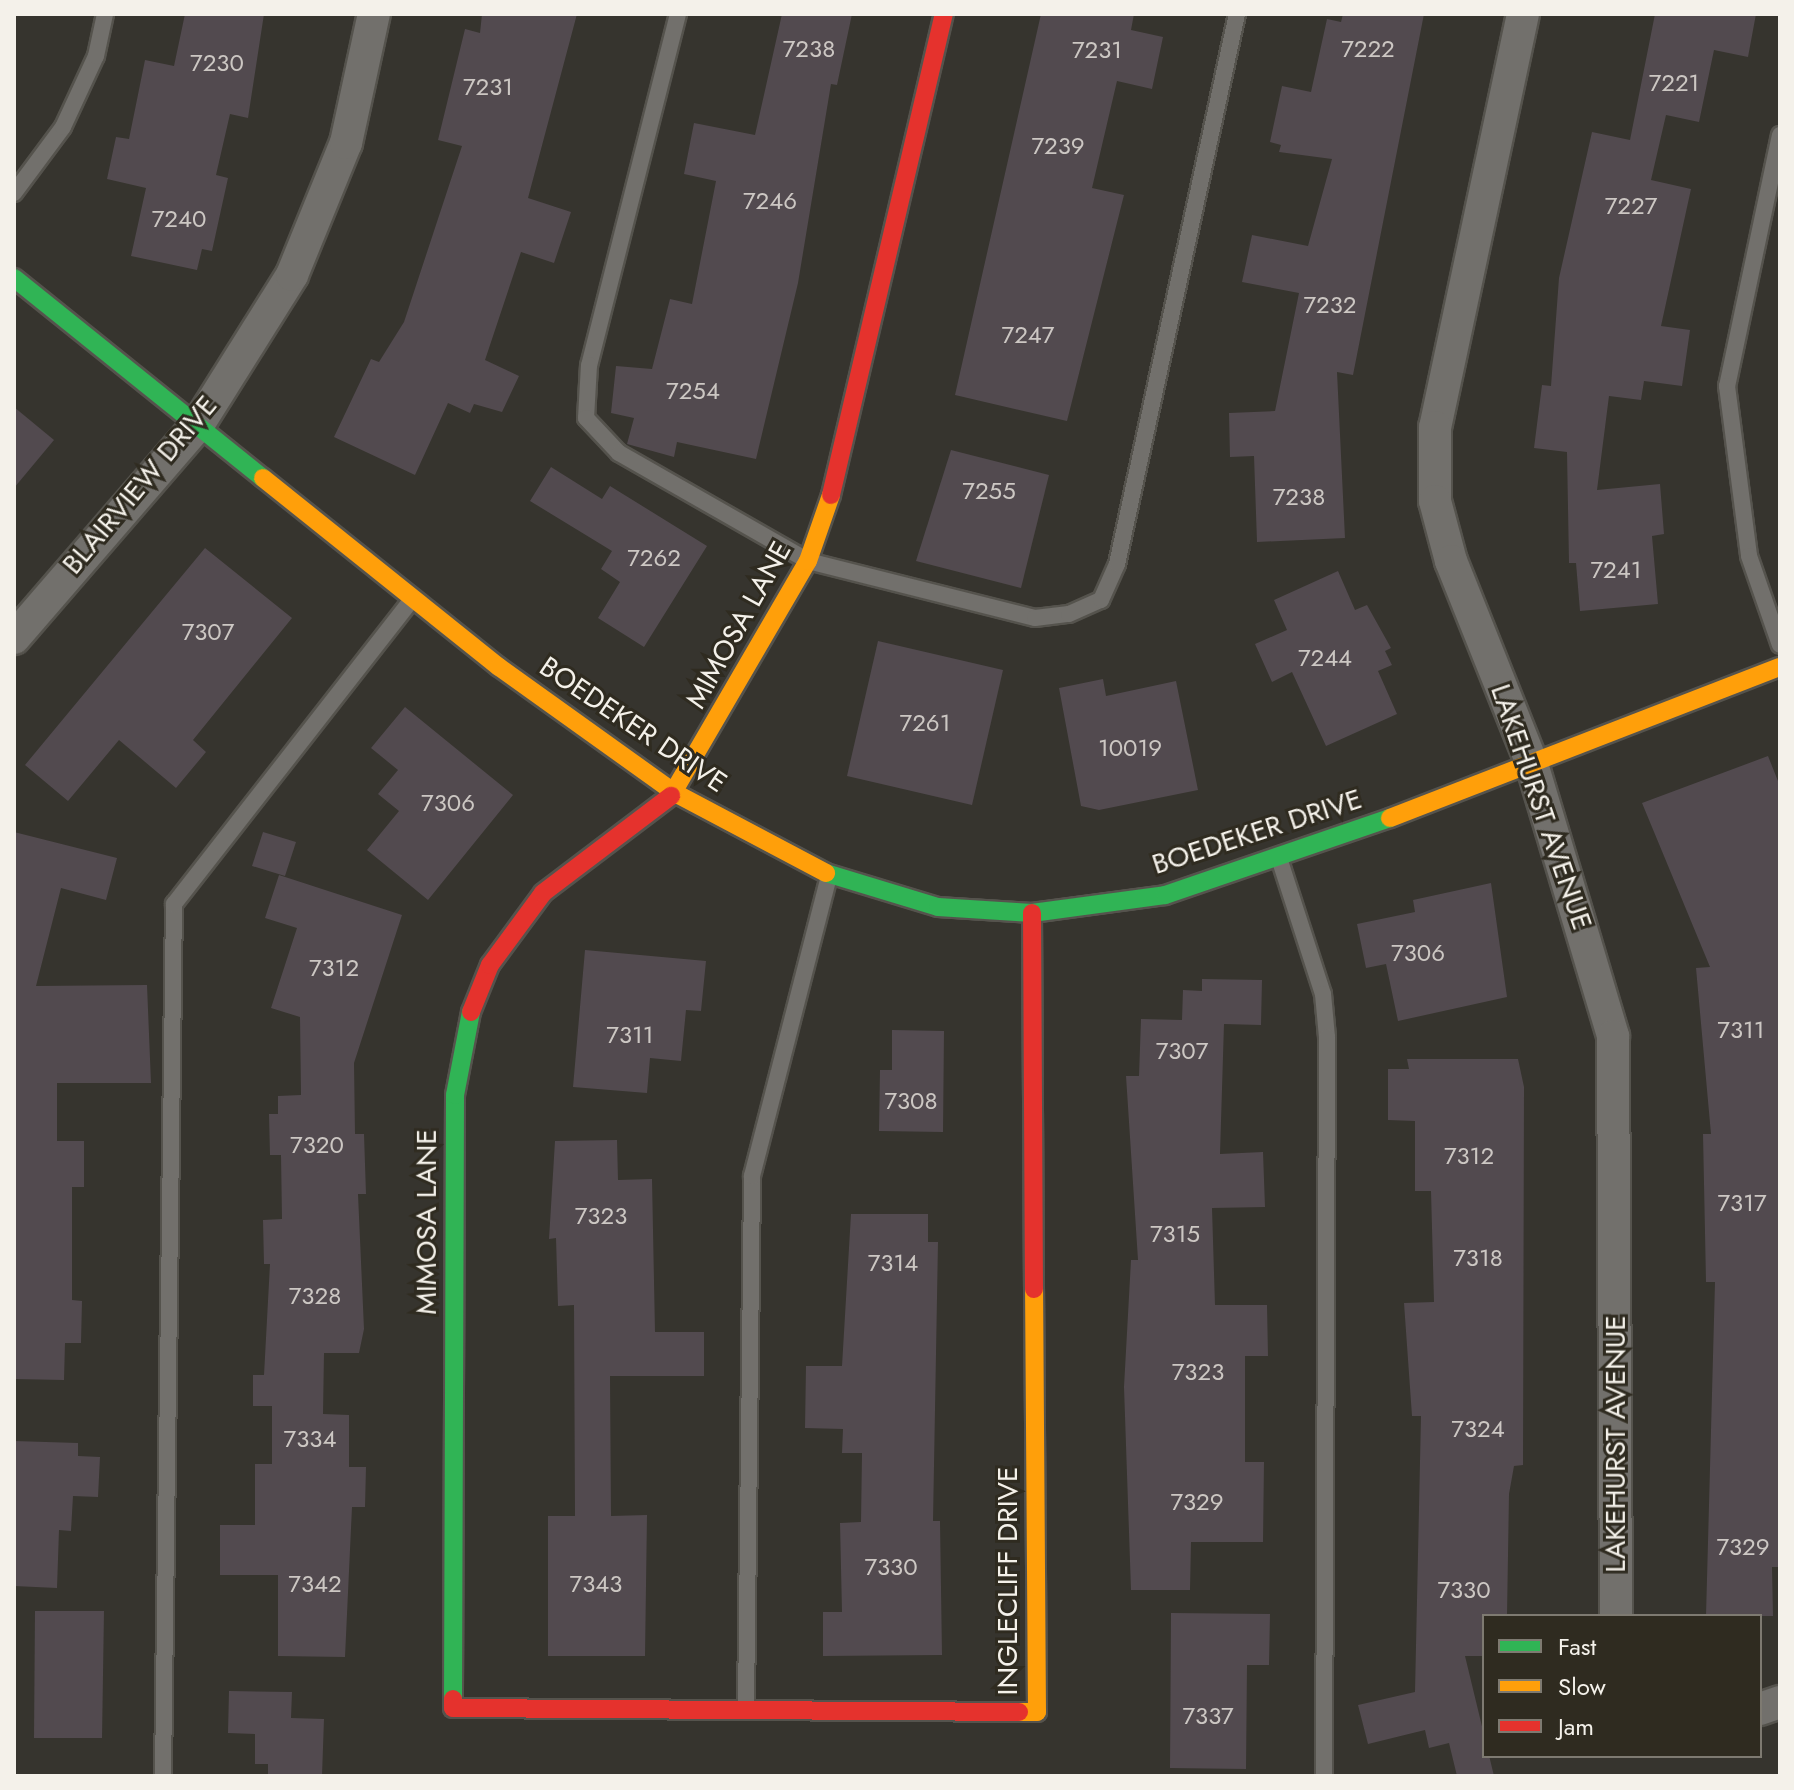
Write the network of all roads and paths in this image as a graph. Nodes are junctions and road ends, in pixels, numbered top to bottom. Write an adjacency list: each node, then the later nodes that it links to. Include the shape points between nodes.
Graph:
1 (105, 14): 8 (lane, via 96,56 63,127)
2 (374, 14): 10 (street, BLAIRVIEW DRIVE, via 346,143 292,275)
3 (678, 14): 11 (lane, via 589,365 586,418 619,453)
4 (944, 14): 11 (street, MIMOSA LANE, via 847,448)
5 (1237, 14): 11 (lane, via 1117,564 1101,600 1069,614 1035,618)
6 (1523, 14): 16 (street, LAKEHURST AVENUE, via 1435,427 1435,501 1451,561)
7 (1780, 135): 14 (lane, via 1727,386 1749,556)
8 (14, 193)
9 (14, 278): 10 (street, BOEDEKER DRIVE)
10 (198, 425): 12 (street, BOEDEKER DRIVE); 13 (street, BLAIRVIEW DRIVE)
11 (808, 561): 17 (street, MIMOSA LANE)
12 (412, 599): 17 (street, BOEDEKER DRIVE); 24 (lane, via 174,904)
13 (14, 638)
14 (1780, 645)
15 (1780, 667): 16 (street, BOEDEKER DRIVE)
16 (1532, 764): 18 (street, BOEDEKER DRIVE); 21 (street, LAKEHURST AVENUE, via 1613,1036)
17 (675, 793): 19 (street, BOEDEKER DRIVE); 22 (street, MIMOSA LANE, via 543,893 490,965 466,1025 455,1095)
18 (1280, 861): 20 (street, BOEDEKER DRIVE, via 1165,895); 25 (lane, via 1323,994 1327,1037)
19 (829, 875): 20 (street, BOEDEKER DRIVE, via 938,907); 23 (lane, via 752,1176)
20 (1032, 913): 23 (street, INGLECLIFF DRIVE, via 1037,1712)
21 (1616, 1614)
22 (453, 1708): 23 (street, INGLECLIFF DRIVE)
23 (746, 1710)
24 (163, 1776)
25 (1324, 1776)

